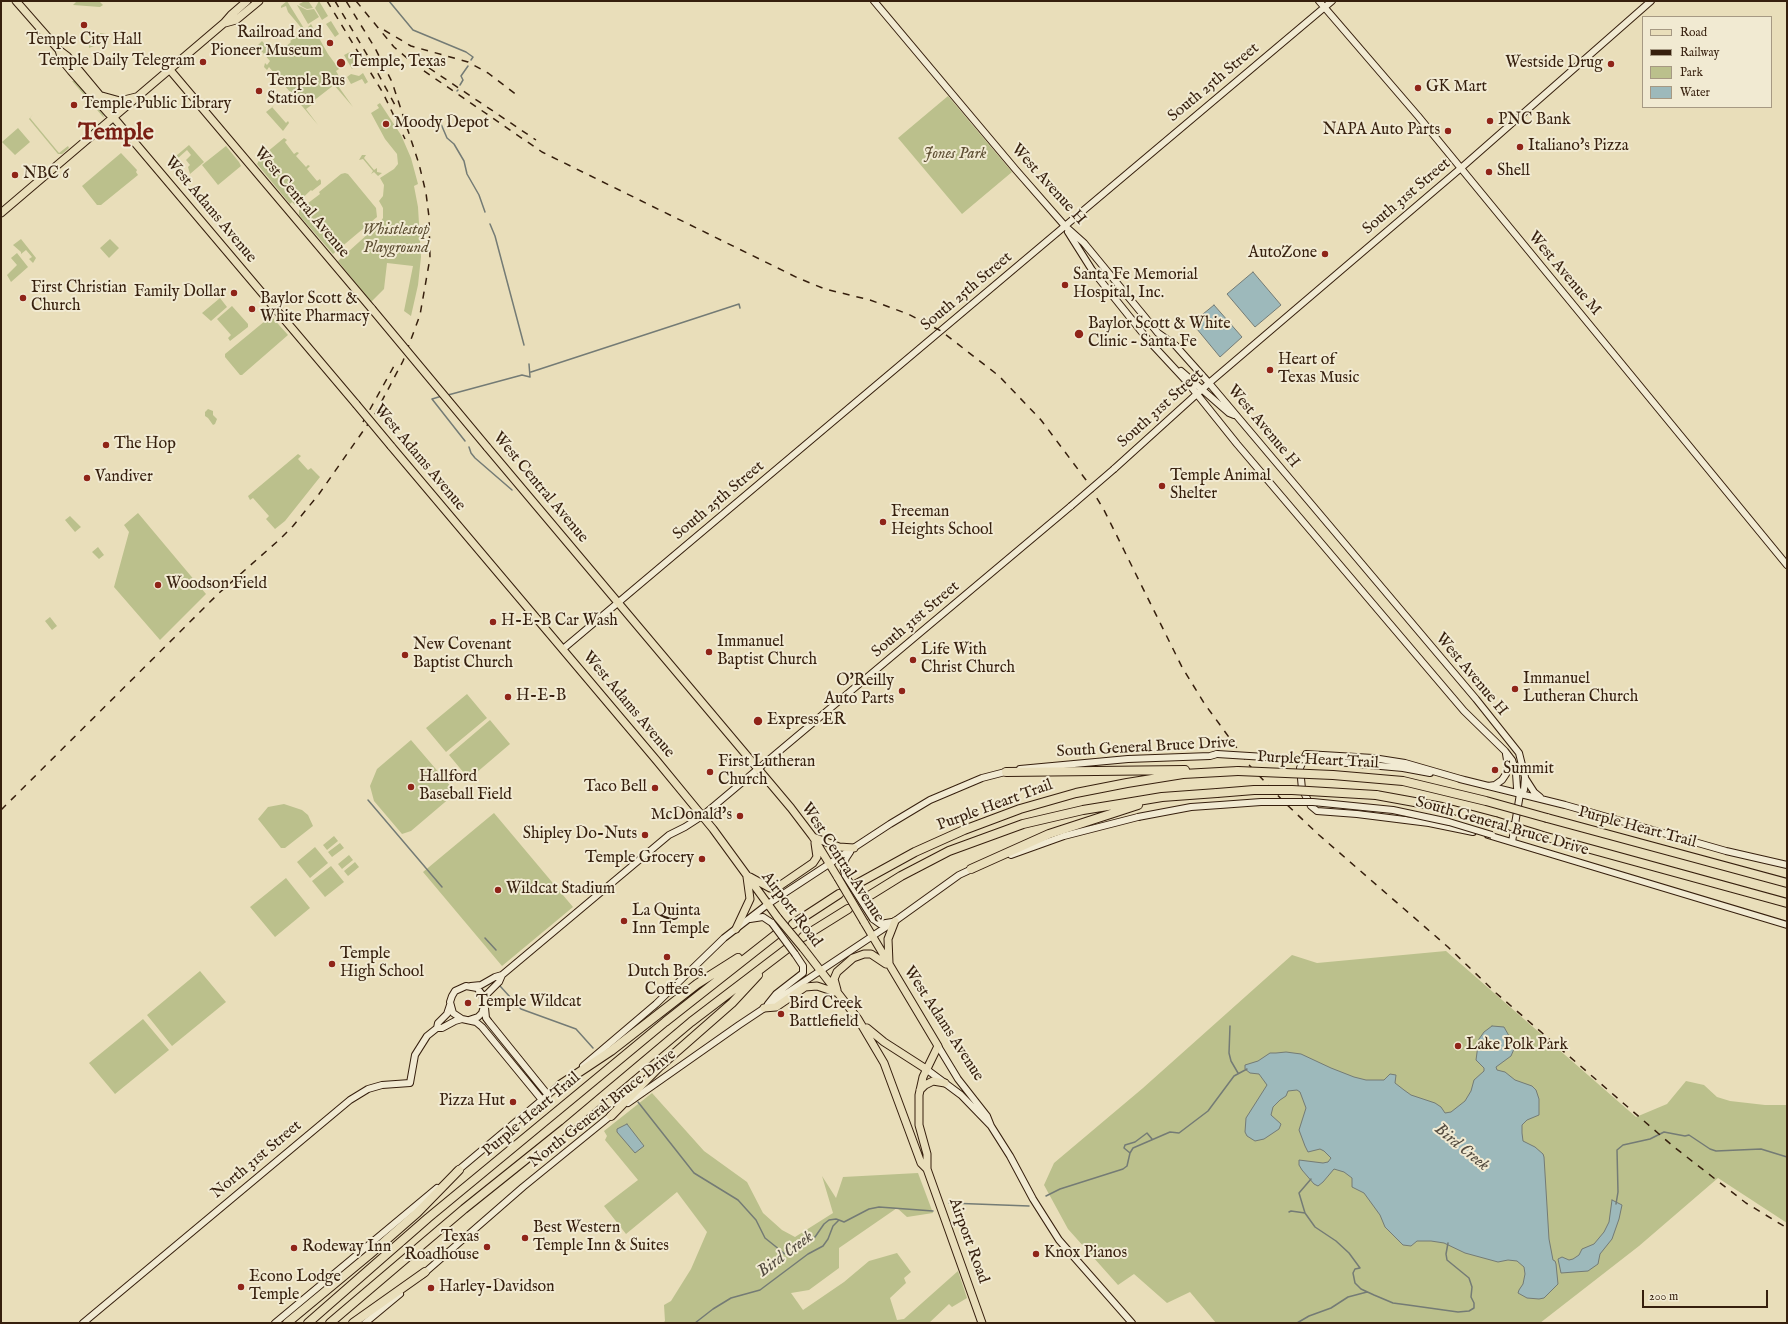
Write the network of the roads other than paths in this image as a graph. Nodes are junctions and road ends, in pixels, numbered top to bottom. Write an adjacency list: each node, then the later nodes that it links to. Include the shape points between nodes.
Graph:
1 (16, 1): 10 (main road, West Adams Avenue)
2 (247, 1): 9 (main road, via 231,14)
3 (259, 1): 9 (main road, via 236,20)
4 (874, 1): 17 (main road, West Avenue H)
5 (1319, 1): 8 (main road, West Avenue M)
6 (1332, 1): 8 (main road, South 25th Street)
7 (1651, 1): 15 (main road, South 31st Street)
8 (1324, 7): 15 (main road, West Avenue M); 17 (main road, South 25th Street)
9 (224, 24): 11 (main road)
10 (59, 50): 12 (main road, West Adams Avenue); 14 (main road, West Adams Avenue, via 65,63)
11 (170, 70): 13 (main road); 24 (main road, West Central Avenue, bridge)
12 (100, 96): 13 (main road, via 114,100); 14 (main road, West Adams Avenue, via 112,110)
13 (138, 97): 14 (main road)
14 (114, 118): 16 (main road); 25 (main road, West Adams Avenue, bridge)
15 (1461, 168): 19 (main road, South 31st Street); 23 (main road, West Avenue M)
16 (1, 213)
17 (1065, 226): 18 (main road, West Avenue H, via 1092,270); 19 (main road, West Avenue H, via 1084,243 1158,333 1175,345); 24 (main road, South 25th Street)
18 (1169, 362): 20 (main road); 21 (main road, West Avenue H)
19 (1209, 383): 20 (main road, South 31st Street); 22 (main road, West Avenue H)
20 (1202, 390): 21 (main road, South 31st Street); 22 (main road, via 1229,413)
21 (1197, 395): 26 (main road, West Avenue H, via 1464,711); 27 (main road, South 31st Street, bridge, via 1071,506)
22 (1236, 415): 30 (main road, West Avenue H, via 1476,699 1519,753)
23 (1787, 565)
24 (619, 603): 25 (main road, South 25th Street); 27 (main road, West Central Avenue)
25 (563, 650): 36 (main road, West Adams Avenue)
26 (1505, 751): 32 (main road, via 1508,758 1506,774 1495,785); 33 (main road, West Avenue H, via 1512,760)
27 (758, 770): 36 (main road); 38 (main road, West Central Avenue)
28 (1238, 771): 29 (highway); 46 (highway, Purple Heart Trail, bridge, via 1403,781); 47 (highway, Purple Heart Trail, via 1183,774 1076,793 1020,809 922,849)
29 (1006, 772): 31 (main road, South General Bruce Drive, bridge, via 1028,767 1086,762 1217,754 1403,768); 40 (main road, South General Bruce Drive, via 982,778 930,800)
30 (1525, 777): 33 (main road, West Avenue H, via 1524,790); 35 (main road, via 1540,798)
31 (1464, 780): 32 (main road, South General Bruce Drive); 37 (main road, via 1405,763 1374,758 1306,754 1300,768 1302,789 1311,806 1317,811 1429,823)
32 (1488, 786): 33 (main road, South General Bruce Drive)
33 (1520, 794): 35 (main road, South General Bruce Drive); 39 (main road, West Avenue H)
34 (1162, 797): 43 (highway, via 1049,834); 49 (highway, Purple Heart Trail, via 1083,810 1023,824 949,852 901,876); 50 (highway, Purple Heart Trail, bridge, via 1254,790 1292,790 1376,796 1442,807)
35 (1555, 803): 42 (main road, South General Bruce Drive, via 1726,851)
36 (702, 816): 44 (main road, Airport Road); 64 (main road, via 669,835)
37 (1492, 836): 39 (main road, South General Bruce Drive); 43 (main road, South General Bruce Drive, bridge, via 1449,822 1393,810 1313,802 1261,802 1191,807 1138,817 1064,836)
38 (813, 837): 40 (main road, via 839,847); 41 (main road, West Central Avenue); 44 (main road, via 817,852 813,863 778,886 770,888)
39 (1512, 842): 56 (main road, South General Bruce Drive)
40 (854, 848): 41 (main road, South General Bruce Drive); 45 (main road, via 846,858)
41 (829, 864): 45 (main road, West Central Avenue); 51 (main road, South General Bruce Drive)
42 (1787, 865)
43 (971, 869): 54 (main road, South General Bruce Drive)
44 (747, 875): 51 (main road, Airport Road); 57 (main road, via 750,900)
45 (842, 876): 54 (main road, bridge, via 873,919 880,924); 58 (main road, West Central Avenue, bridge)
46 (1787, 883)
47 (855, 885)
48 (839, 894): 55 (highway)
49 (864, 899)
50 (1787, 903)
51 (768, 904): 53 (main road); 63 (main road, Airport Road, bridge)
52 (848, 909): 59 (highway)
53 (750, 919): 57 (main road); 69 (main road, bridge, via 763,917 772,924 803,966 803,973 776,994)
54 (895, 921): 58 (main road, South General Bruce Drive); 62 (main road, via 888,939)
55 (793, 924)
56 (1787, 925)
57 (736, 929): 77 (main road, via 656,1004)
58 (873, 936): 62 (main road, West Adams Avenue); 63 (main road, North General Bruce Drive)
59 (803, 937)
60 (788, 948): 61 (highway, Purple Heart Trail)
61 (775, 957): 81 (highway, via 732,1003 659,1067); 90 (highway, Purple Heart Trail, via 691,1022)
62 (890, 967): 66 (main road, via 871,954 852,958 843,965 834,979); 74 (main road, West Adams Avenue)
63 (820, 971): 66 (main road, Airport Road); 69 (main road, North General Bruce Drive)
64 (502, 975): 65 (main road, via 481,985); 67 (main road, via 499,982 486,995)
65 (472, 986): 67 (main road, via 481,992); 68 (main road, via 455,991)
66 (838, 993): 69 (main road, via 817,986 805,987 776,1007); 70 (main road, Airport Road)
67 (485, 1004): 72 (main road, via 482,1014); 79 (main road, via 486,1018)
68 (450, 1005): 71 (main road, via 453,1013); 73 (main road, North 31st Street)
69 (764, 1008): 81 (main road, North General Bruce Drive)
70 (858, 1019): 75 (main road, Airport Road, via 884,1042); 83 (main road, Airport Road, via 882,1058 921,1163)
71 (462, 1020): 72 (main road); 73 (main road, North 31st Street)
72 (469, 1020): 80 (main road, via 482,1027)
73 (437, 1028): 86 (main road, North 31st Street, via 427,1036 415,1055 410,1083 382,1085 368,1089 350,1100)
74 (938, 1046): 75 (main road, Airport Road); 82 (main road, West Adams Avenue, via 955,1075 982,1108)
75 (926, 1069): 76 (main road, West Adams Avenue); 78 (main road, Airport Road)
76 (945, 1083): 78 (main road, via 930,1082 924,1085); 82 (main road, West Adams Avenue, via 961,1095)
77 (560, 1085): 79 (main road); 89 (highway, Purple Heart Trail, via 611,1051 697,984 775,935 665,1022 428,1218)
78 (920, 1092): 83 (main road, Airport Road, via 919,1125 927,1154)
79 (548, 1095): 80 (main road)
80 (542, 1100): 84 (main road)
81 (611, 1116): 85 (main road, North General Bruce Drive)
82 (991, 1126): 94 (main road, West Adams Avenue, via 1059,1240)
83 (927, 1169): 93 (main road, Airport Road)
84 (459, 1170): 87 (main road); 88 (highway, via 417,1213)
85 (425, 1272): 91 (highway); 92 (main road, North General Bruce Drive)
86 (83, 1323)
87 (275, 1323)
88 (287, 1323)
89 (308, 1323)
90 (330, 1323)
91 (353, 1323)
92 (366, 1323)
93 (982, 1323)
94 (1132, 1323)

